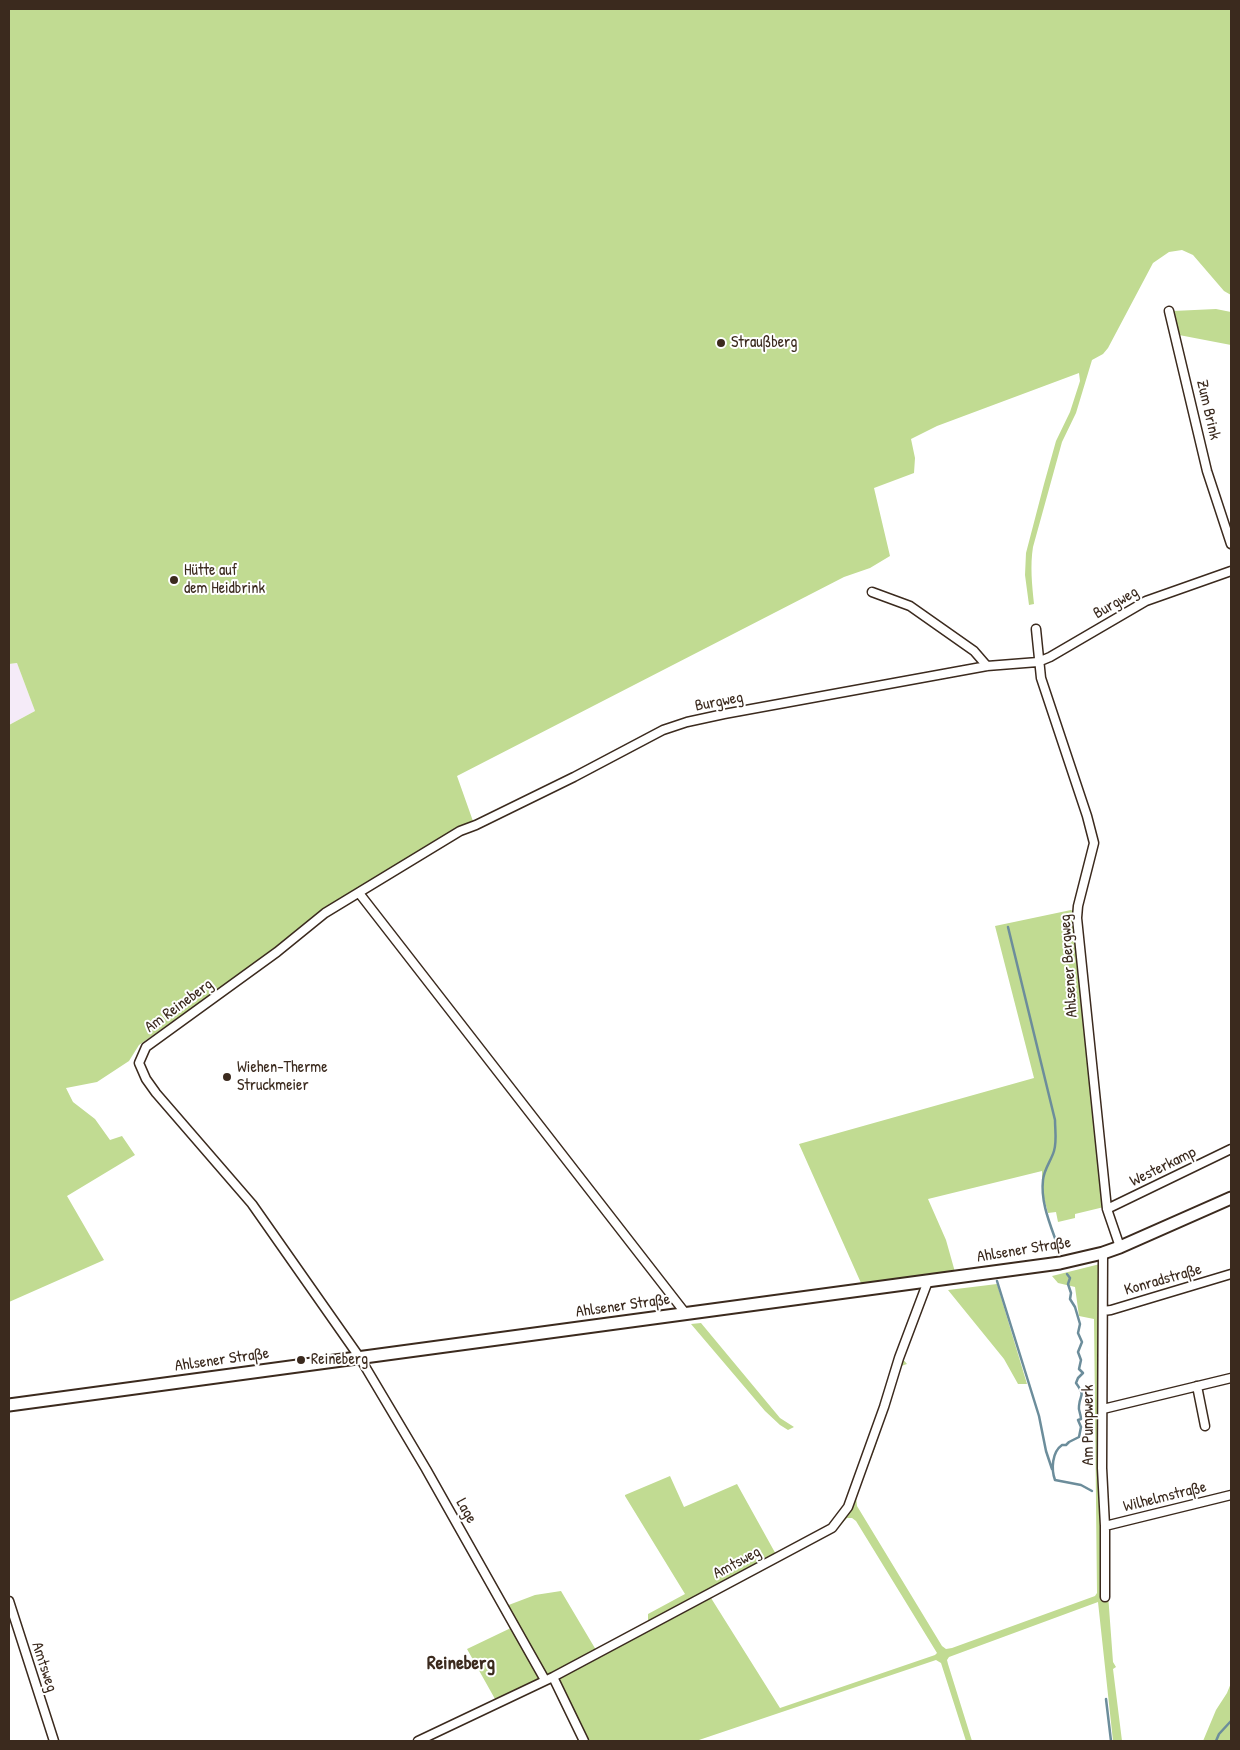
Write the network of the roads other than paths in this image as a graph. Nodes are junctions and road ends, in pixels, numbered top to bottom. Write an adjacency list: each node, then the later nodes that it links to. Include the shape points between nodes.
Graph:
1 (1170, 311): 2 (street, Zum Brink, via 1207,471)
2 (1231, 544)
3 (1231, 571): 6 (street, Burgweg, via 1146,601)
4 (872, 592): 7 (street, via 910,606 974,651)
5 (1036, 629): 6 (street, Ahlsener Bergweg)
6 (1038, 662): 7 (street, Burgweg); 12 (street, Ahlsener Bergweg, via 1094,843 1077,918)
7 (987, 666): 8 (street, Burgweg, via 687,722 663,730)
8 (476, 825): 9 (street, Am Reineberg, via 460,831)
9 (359, 893): 18 (street); 19 (street, Am Reineberg, via 324,913 277,952 146,1048 139,1063 156,1093 252,1204)
10 (1231, 1149): 12 (street, Westerkamp)
11 (1231, 1198): 13 (main road, Ahlsener Straße)
12 (1107, 1209): 13 (street, Ahlsener Bergweg)
13 (1120, 1247): 14 (main road, Ahlsener Straße)
14 (1103, 1253): 16 (main road, Ahlsener Straße, via 1060,1263); 17 (street, Am Pumpwerk)
15 (1231, 1274): 17 (street, Konradstraße)
16 (928, 1281): 18 (main road, Ahlsener Straße); 30 (street, Amtsweg, via 871,1447 848,1507 836,1524)
17 (1103, 1311): 23 (street, Am Pumpwerk)
18 (686, 1314): 19 (main road, Ahlsener Straße)
19 (360, 1358): 22 (main road, Ahlsener Straße); 30 (street, Lage)
20 (1231, 1378): 21 (street)
21 (1197, 1386): 23 (street); 24 (street)
22 (9, 1405)
23 (1103, 1408): 26 (street, Am Pumpwerk)
24 (1205, 1426)
25 (1231, 1495): 26 (street, Wilhelmstraße)
26 (1105, 1526): 27 (street, Am Pumpwerk)
27 (1105, 1597)
28 (9, 1602): 29 (street, Amtsweg)
29 (13, 1627): 31 (street, Amtsweg)
30 (549, 1678): 32 (street, Amtsweg); 33 (street, Lage)
31 (54, 1741)
32 (418, 1741)
33 (584, 1741)

